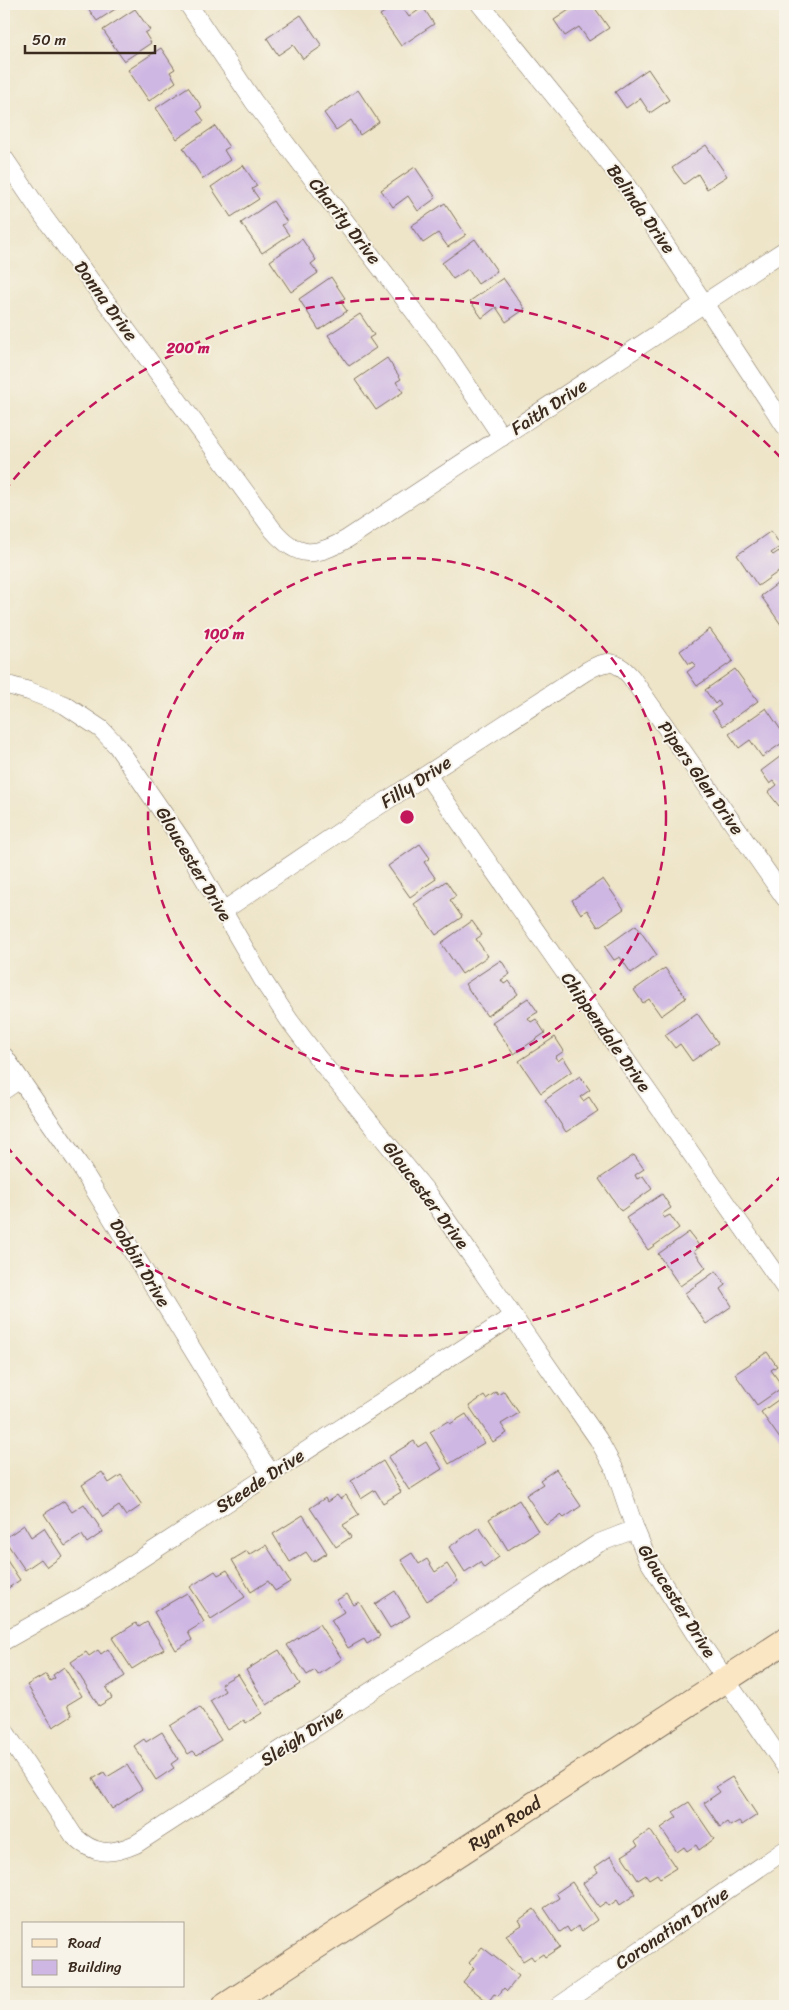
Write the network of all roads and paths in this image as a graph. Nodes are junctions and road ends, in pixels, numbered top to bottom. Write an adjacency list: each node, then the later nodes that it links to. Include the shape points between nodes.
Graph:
1 (188, 4): 8 (street, Charity Drive, via 254,102 445,352)
2 (480, 4): 6 (street, Belinda Drive, via 624,182)
3 (4, 158): 4 (street, Donna Drive)
4 (10, 180): 9 (street, Donna Drive, via 44,217 273,530 295,550)
5 (785, 250): 6 (street, Faith Drive)
6 (705, 303): 7 (street, Belinda Drive); 8 (street, Faith Drive)
7 (785, 426)
8 (502, 437): 9 (street, Faith Drive, via 347,539 328,550)
9 (308, 553)
10 (613, 662): 12 (street, Filly Drive, via 598,664); 13 (street, Pipers Glen Drive, via 631,677)
11 (4, 684): 14 (street, Gloucester Drive, via 65,705 101,729 131,764 183,842)
12 (428, 775): 14 (street, Filly Drive); 18 (street, Chippendale Drive)
13 (785, 898)
14 (223, 911): 19 (street, Gloucester Drive, via 289,1020 430,1196)
15 (4, 1056): 16 (street, Dobbin Drive)
16 (20, 1080): 17 (street); 20 (street, Dobbin Drive, via 78,1163)
17 (4, 1090)
18 (785, 1288)
19 (513, 1316): 20 (street, Steede Drive); 21 (street, Gloucester Drive, via 606,1453)
20 (271, 1474): 22 (street, Steede Drive, via 80,1598)
21 (635, 1529): 24 (street, Gloucester Drive, via 654,1569); 25 (street, Sleigh Drive, via 599,1543 121,1851 89,1849 74,1836)
22 (4, 1641)
23 (785, 1641): 24 (main road, Ryan Road)
24 (727, 1680): 26 (street, Gloucester Drive); 28 (main road, Ryan Road)
25 (4, 1730)
26 (785, 1766)
27 (785, 1850): 29 (street, Coronation Drive)
28 (224, 2006)
29 (559, 2006)

